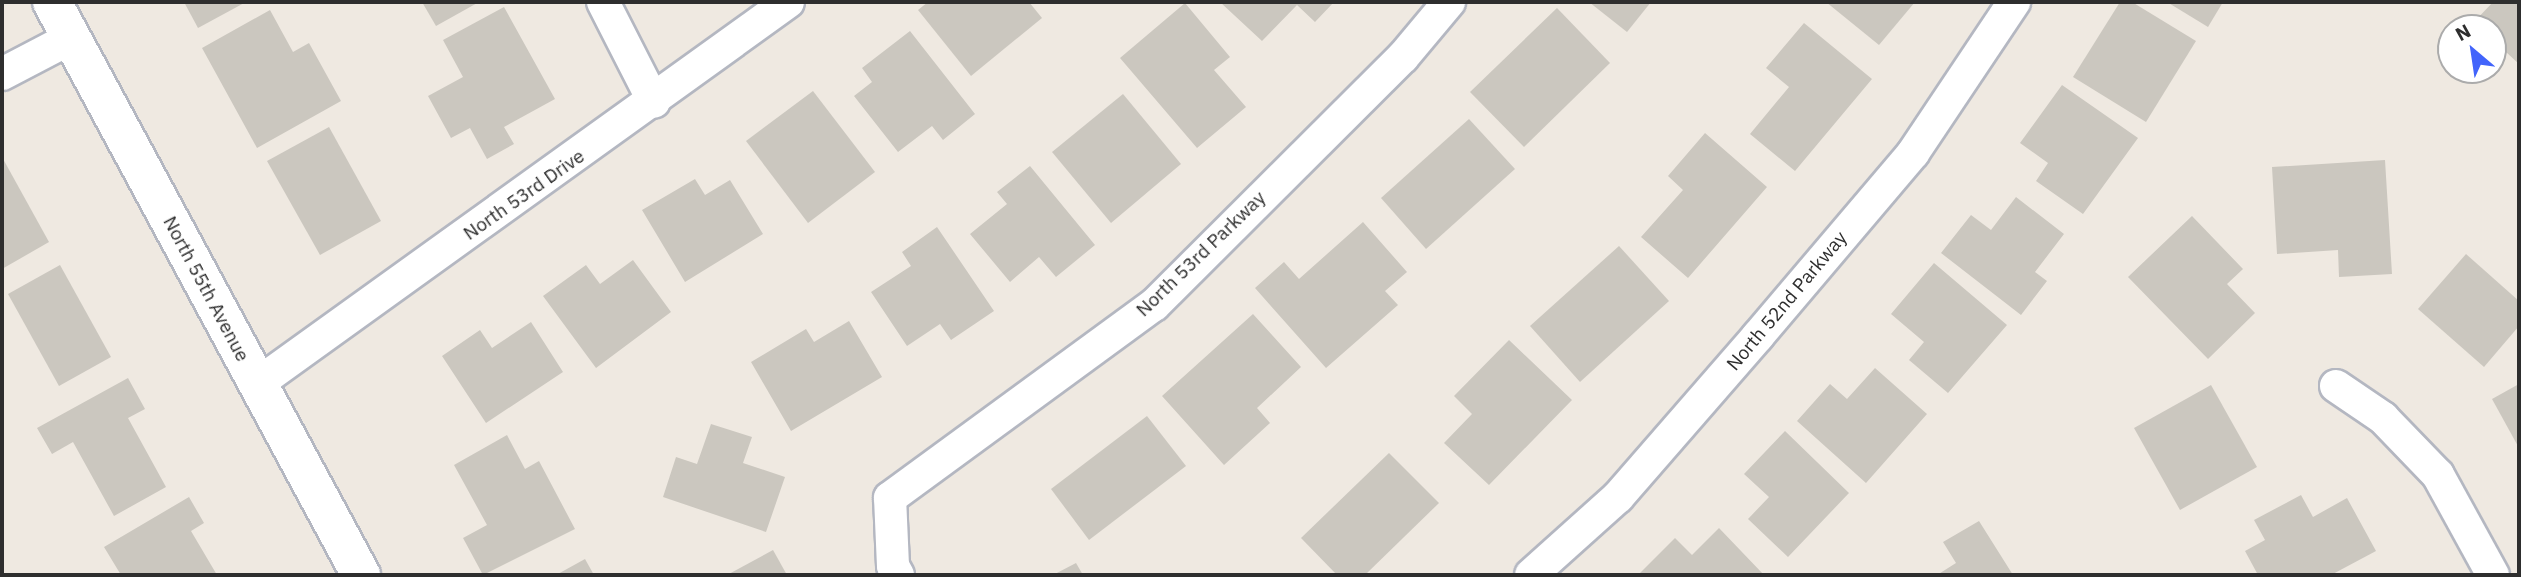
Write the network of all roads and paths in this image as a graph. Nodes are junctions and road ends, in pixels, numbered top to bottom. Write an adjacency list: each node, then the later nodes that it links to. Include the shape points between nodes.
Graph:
1 (52, 2): 6 (street, North 55th Avenue)
2 (603, 2): 8 (street)
3 (788, 2): 8 (street, North 53rd Drive)
4 (1449, 2): 12 (street, North 53rd Parkway, via 1403,57 1154,305 890,498 893,566)
5 (2014, 2): 13 (street, North 52nd Parkway, via 1913,153 1619,498)
6 (71, 38): 7 (street); 9 (street, North 55th Avenue)
7 (2, 74)
8 (654, 102): 9 (street, North 53rd Drive)
9 (257, 384): 11 (street, North 55th Avenue)
10 (2336, 386): 14 (street, via 2383,418 2438,474)
11 (361, 575)
12 (898, 575)
13 (1531, 575)
14 (2493, 575)

